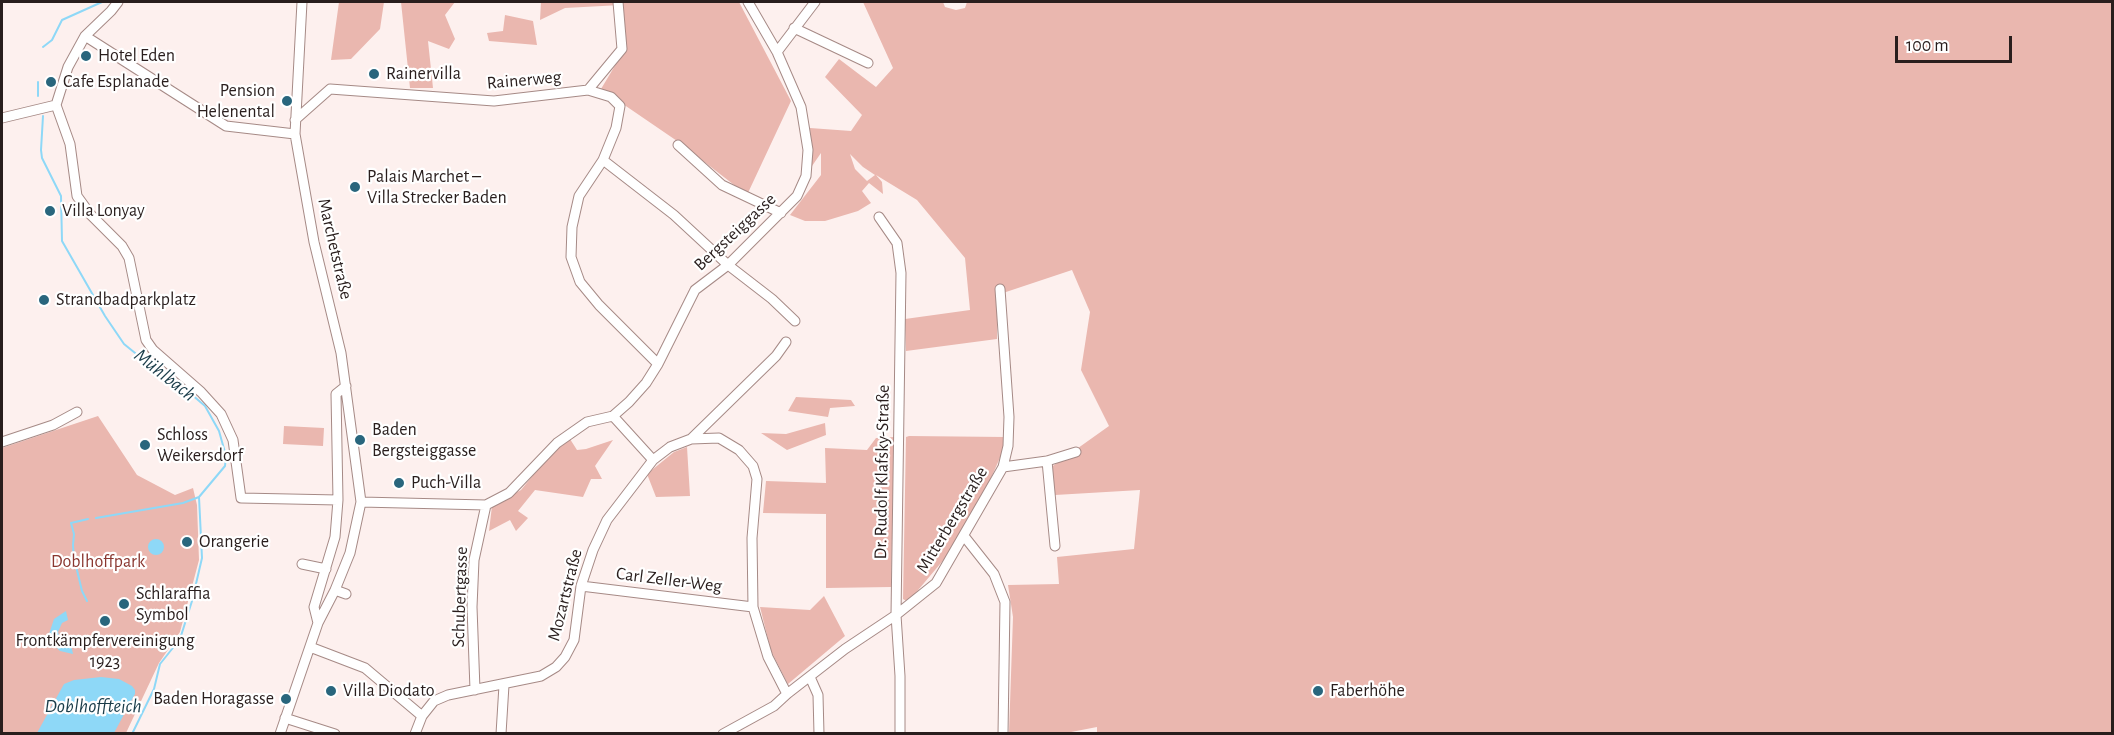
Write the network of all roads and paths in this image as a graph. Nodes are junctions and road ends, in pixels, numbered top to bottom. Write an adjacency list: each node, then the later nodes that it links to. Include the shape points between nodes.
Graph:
1 (118, 2): 7 (street)
2 (302, 2): 13 (street, Marchetstraße)
3 (618, 2): 10 (street, via 622,49)
4 (748, 2): 8 (street, Bergsteiggasse)
5 (815, 2): 6 (street)
6 (794, 28): 8 (street); 9 (street)
7 (85, 36): 11 (street, via 68,67); 14 (street, via 226,126)
8 (777, 52): 17 (street, Bergsteiggasse, via 801,107 808,150 806,176 797,196)
9 (868, 63)
10 (588, 90): 13 (street, Rainerweg, via 494,101 330,88); 16 (street, Rainerweg, via 611,97 620,106)
11 (56, 105): 12 (street); 33 (street, via 70,144 77,196 129,258 146,340 221,414 233,440 241,498)
12 (2, 118)
13 (295, 120): 14 (street, Marchetstraße)
14 (295, 134): 24 (street, Marchetstraße)
15 (678, 145): 17 (street, via 722,185)
16 (603, 160): 19 (street, via 674,215); 23 (street, via 579,195 571,257 580,282)
17 (781, 213): 19 (street, Bergsteiggasse)
18 (879, 216): 44 (street, Dr. Rudolf Klafsky-Straße, via 897,243 901,273)
19 (728, 265): 21 (street); 23 (street, Bergsteiggasse, via 695,290)
20 (1000, 289): 32 (street, Mitterbergstraße, via 1009,417)
21 (795, 321)
22 (786, 342): 27 (street)
23 (658, 364): 26 (street, Bergsteiggasse, via 646,383)
24 (346, 386): 33 (street, Marchetstraße, via 336,394); 34 (street, Marchetstraße)
25 (77, 412): 28 (street, via 53,425)
26 (613, 416): 30 (street); 35 (street, Bergsteiggasse, via 587,422 556,443 509,493)
27 (691, 439): 30 (street, Mozartstraße, via 670,447); 43 (street, via 719,438 739,450 753,466 757,479 752,538)
28 (2, 442)
29 (1076, 452): 31 (street)
30 (653, 460): 40 (street, Mozartstraße, via 607,520)
31 (1047, 461): 32 (street); 37 (street)
32 (1003, 467): 36 (street, Mitterbergstraße)
33 (338, 500): 39 (street, Marchetstraße, via 335,537)
34 (361, 502): 35 (street); 41 (street, Marchetstraße, via 350,553)
35 (486, 505): 49 (street, Schubertgasse, via 474,560)
36 (964, 537): 44 (street, Mitterbergstraße, via 936,583); 60 (street, via 994,574 1005,602)
37 (1055, 546)
38 (302, 564): 39 (street)
39 (326, 569): 45 (street, Marchetstraße, via 314,607)
40 (581, 586): 43 (street, Carl Zeller-Weg); 48 (street, Mozartstraße, via 574,640 565,657 541,676)
41 (335, 590): 42 (street); 45 (street, Marchetstraße)
42 (346, 594)
43 (753, 607): 50 (street, via 768,657)
44 (896, 615): 47 (street, Mitterbergstraße); 59 (street, Dr. Rudolf Klafsky-Straße)
45 (318, 623): 46 (street, Marchetstraße)
46 (310, 647): 51 (street, via 364,668); 52 (street, Marchetstraße)
47 (810, 676): 50 (street, Mitterbergstraße); 58 (street, via 818,694)
48 (504, 685): 49 (street, Mozartstraße); 56 (street)
49 (475, 690): 51 (street, Mozartstraße, via 434,701)
50 (787, 694): 57 (street, Mitterbergstraße, via 774,706)
51 (422, 716): 55 (street, Mozartstraße)
52 (285, 718): 53 (street, Marchetstraße); 54 (street)
53 (280, 734)
54 (335, 734)
55 (415, 734)
56 (501, 734)
57 (723, 734)
58 (819, 734)
59 (900, 734)
60 (1003, 734)

